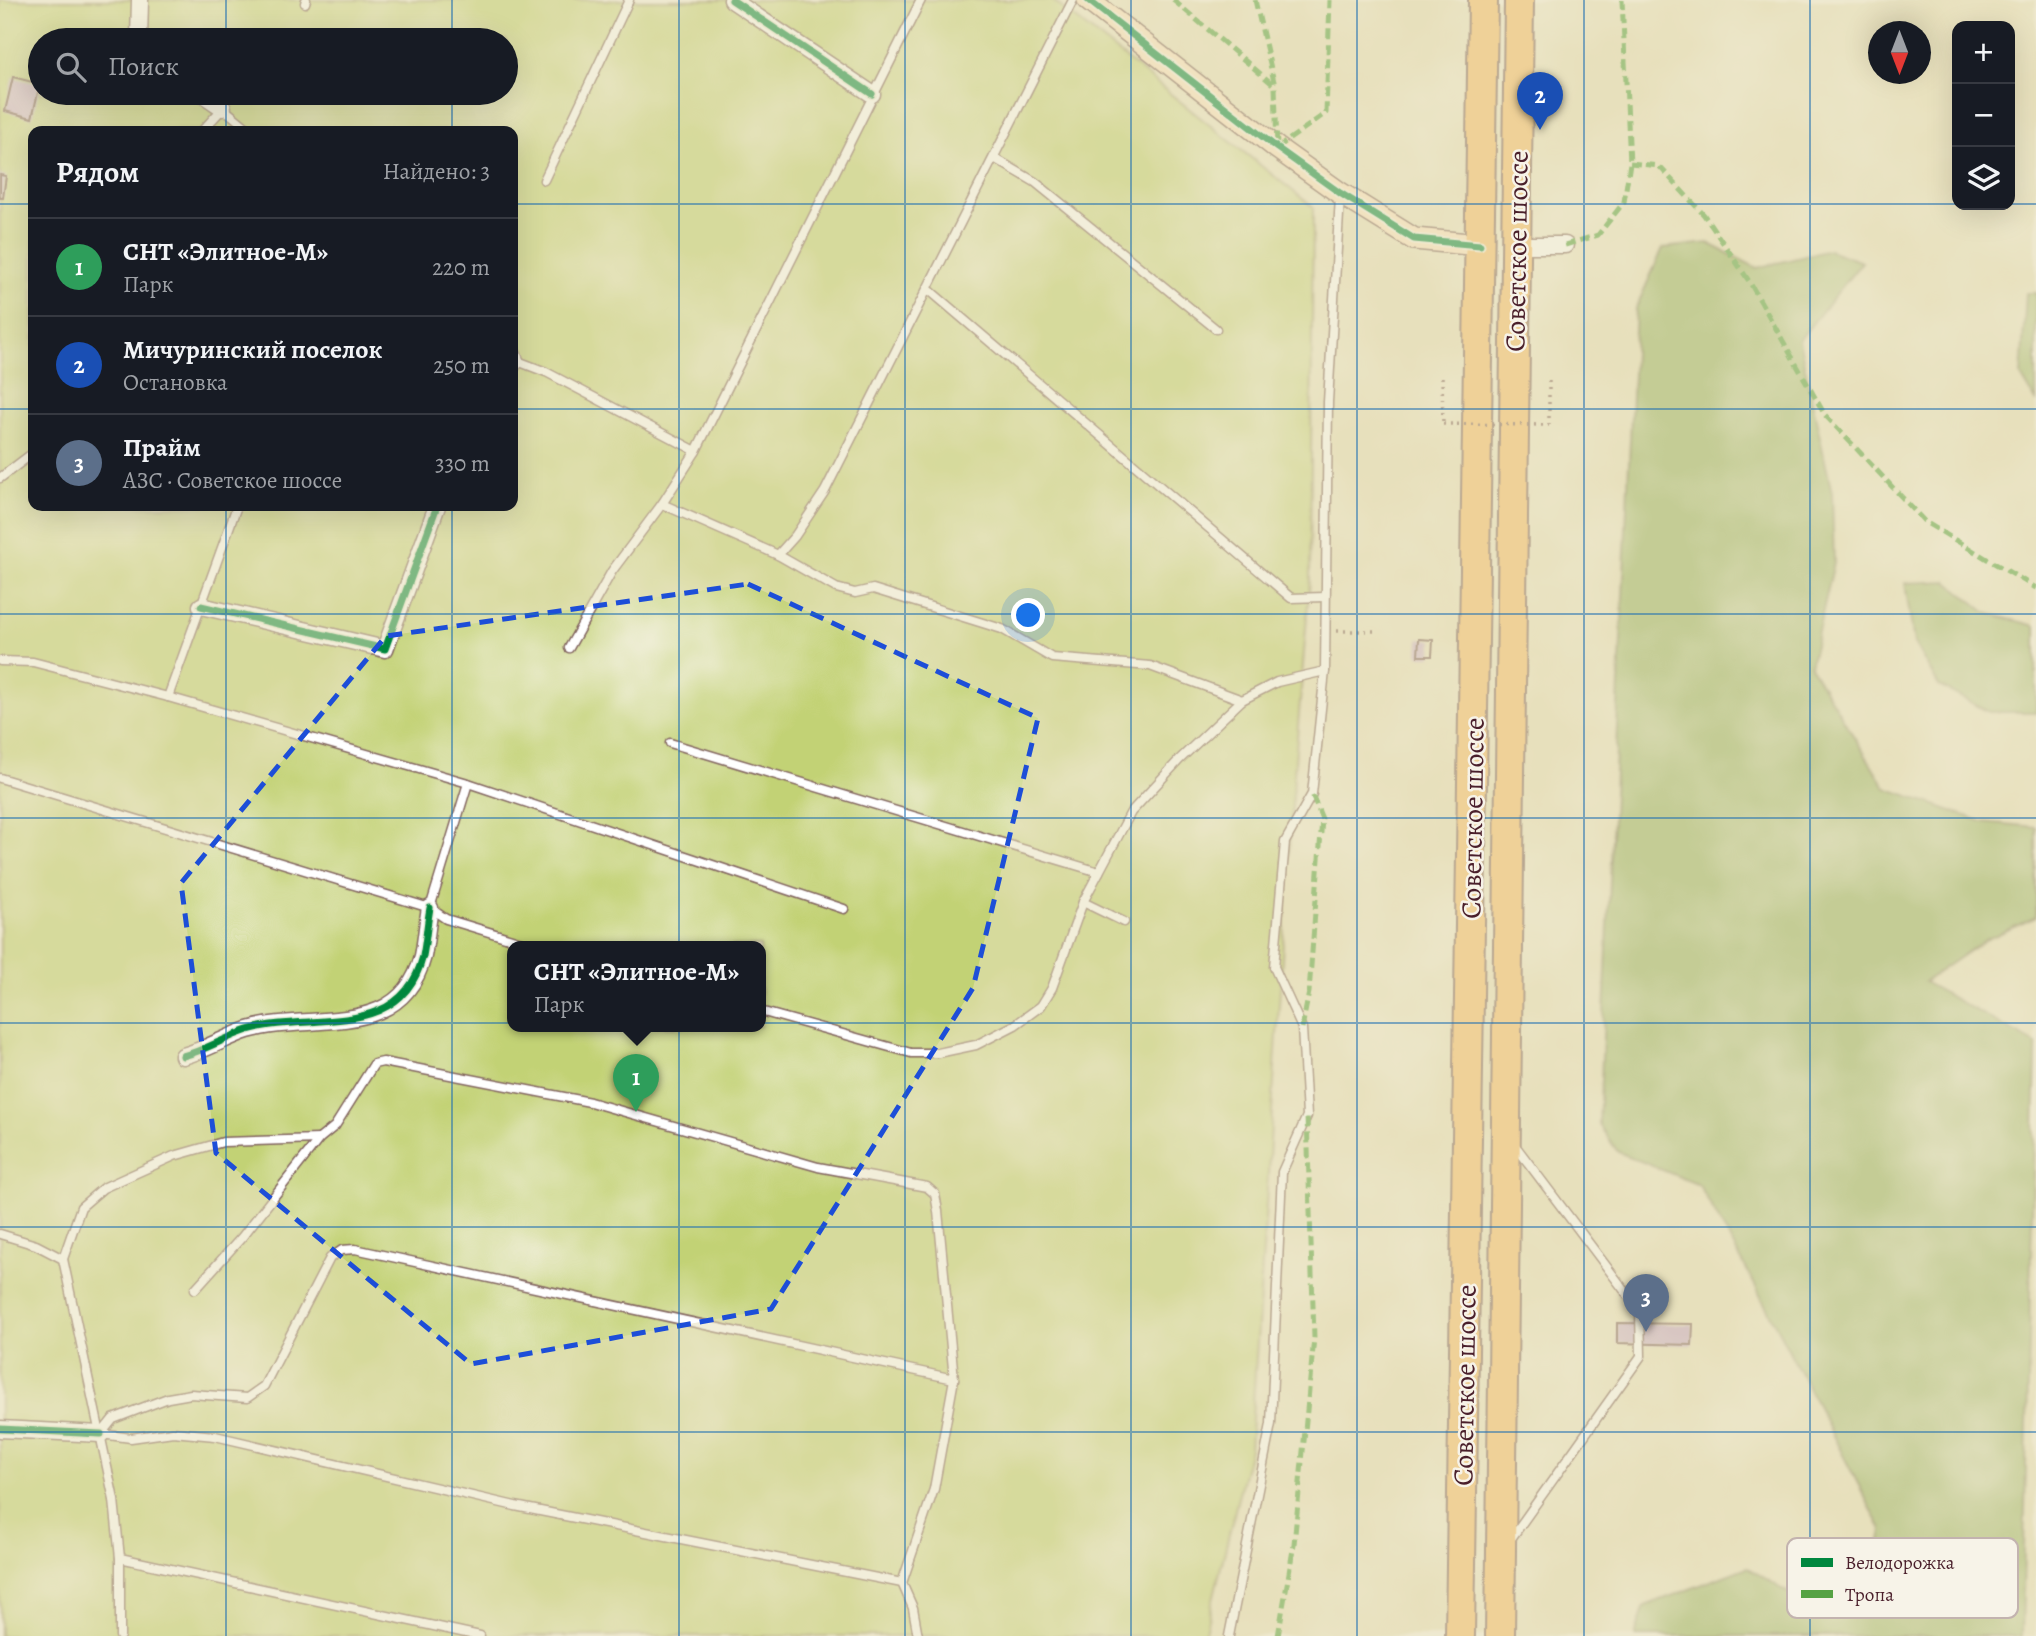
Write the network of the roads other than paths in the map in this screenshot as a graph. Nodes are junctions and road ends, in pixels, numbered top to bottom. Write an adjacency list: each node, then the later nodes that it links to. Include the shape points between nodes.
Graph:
1 (140, 0): 9 (street)
2 (629, 0): 16 (lane)
3 (732, 0): 10 (street)
4 (921, 0): 10 (lane)
5 (1073, 0): 15 (lane)
6 (1088, 0): 17 (street)
7 (1483, 0): 18 (highway, Советское шоссе)
8 (1519, 0): 19 (highway, Советское шоссе)
9 (139, 28)
10 (872, 94): 26 (lane)
11 (219, 105): 12 (street)
12 (223, 108): 13 (lane); 14 (lane)
13 (207, 126)
14 (245, 126)
15 (994, 158): 21 (lane); 22 (lane, via 1046,190)
16 (544, 180)
17 (1340, 193): 18 (street, via 1414,239); 33 (lane, via 1328,402)
18 (1480, 245): 19 (highway); 66 (highway, Советское шоссе)
19 (1516, 245): 20 (street); 51 (highway, Советское шоссе)
20 (1564, 245)
21 (928, 289): 32 (lane, via 825,491); 33 (lane, via 1291,598)
22 (1216, 329)
23 (518, 357): 24 (lane)
24 (520, 362): 25 (lane); 26 (lane)
25 (518, 364)
26 (696, 451): 29 (lane)
27 (28, 457): 28 (lane)
28 (0, 478)
29 (662, 504): 32 (lane); 35 (lane, via 612,571)
30 (235, 511): 34 (lane)
31 (435, 511): 34 (street, via 385,649)
32 (778, 555): 39 (lane, via 836,588 855,593 873,590 1002,629 1052,658 1150,666)
33 (1325, 597): 37 (lane)
34 (201, 606): 38 (lane)
35 (569, 649)
36 (0, 661): 38 (lane, via 33,662)
37 (1325, 671): 39 (lane, via 1277,682); 65 (lane, via 1312,794 1285,842 1274,967 1302,1028 1307,1116 1282,1172 1270,1424)
38 (168, 697): 42 (lane)
39 (1242, 700): 43 (lane, via 1131,812)
40 (670, 743): 43 (lane)
41 (0, 778): 45 (lane)
42 (468, 783): 45 (lane); 46 (lane)
43 (1099, 872): 44 (lane)
44 (1083, 902): 47 (lane); 49 (lane, via 1041,1006 976,1045 911,1053)
45 (430, 908): 48 (lane, via 446,919); 50 (street, via 422,957 412,981 390,1005 360,1018 248,1030)
46 (844, 909)
47 (1124, 922)
48 (519, 941)
49 (766, 1013)
50 (183, 1056)
51 (1507, 1135): 59 (highway, Советское шоссе); 59 (lane, via 1640,1311 1641,1356)
52 (319, 1139): 54 (lane, via 223,1142 174,1156 103,1188 81,1207); 55 (lane); 56 (lane, via 334,1126 374,1064 383,1062 590,1102 818,1167 926,1187 935,1194 938,1211)
53 (0, 1234): 54 (lane)
54 (63, 1259): 58 (lane)
55 (195, 1289)
56 (954, 1379): 58 (lane, via 369,1252 342,1250 330,1258 264,1386 247,1398 191,1394 168,1398 114,1419); 61 (lane, via 933,1489)
57 (0, 1429): 58 (street)
58 (101, 1434): 60 (lane); 61 (lane, via 215,1436 515,1506)
59 (1500, 1554): 67 (highway, Советское шоссе)
60 (120, 1558): 62 (lane); 63 (lane)
61 (902, 1583): 64 (lane)
62 (120, 1636)
63 (480, 1636)
64 (918, 1636)
65 (1228, 1636)
66 (1460, 1636)
67 (1500, 1636)

